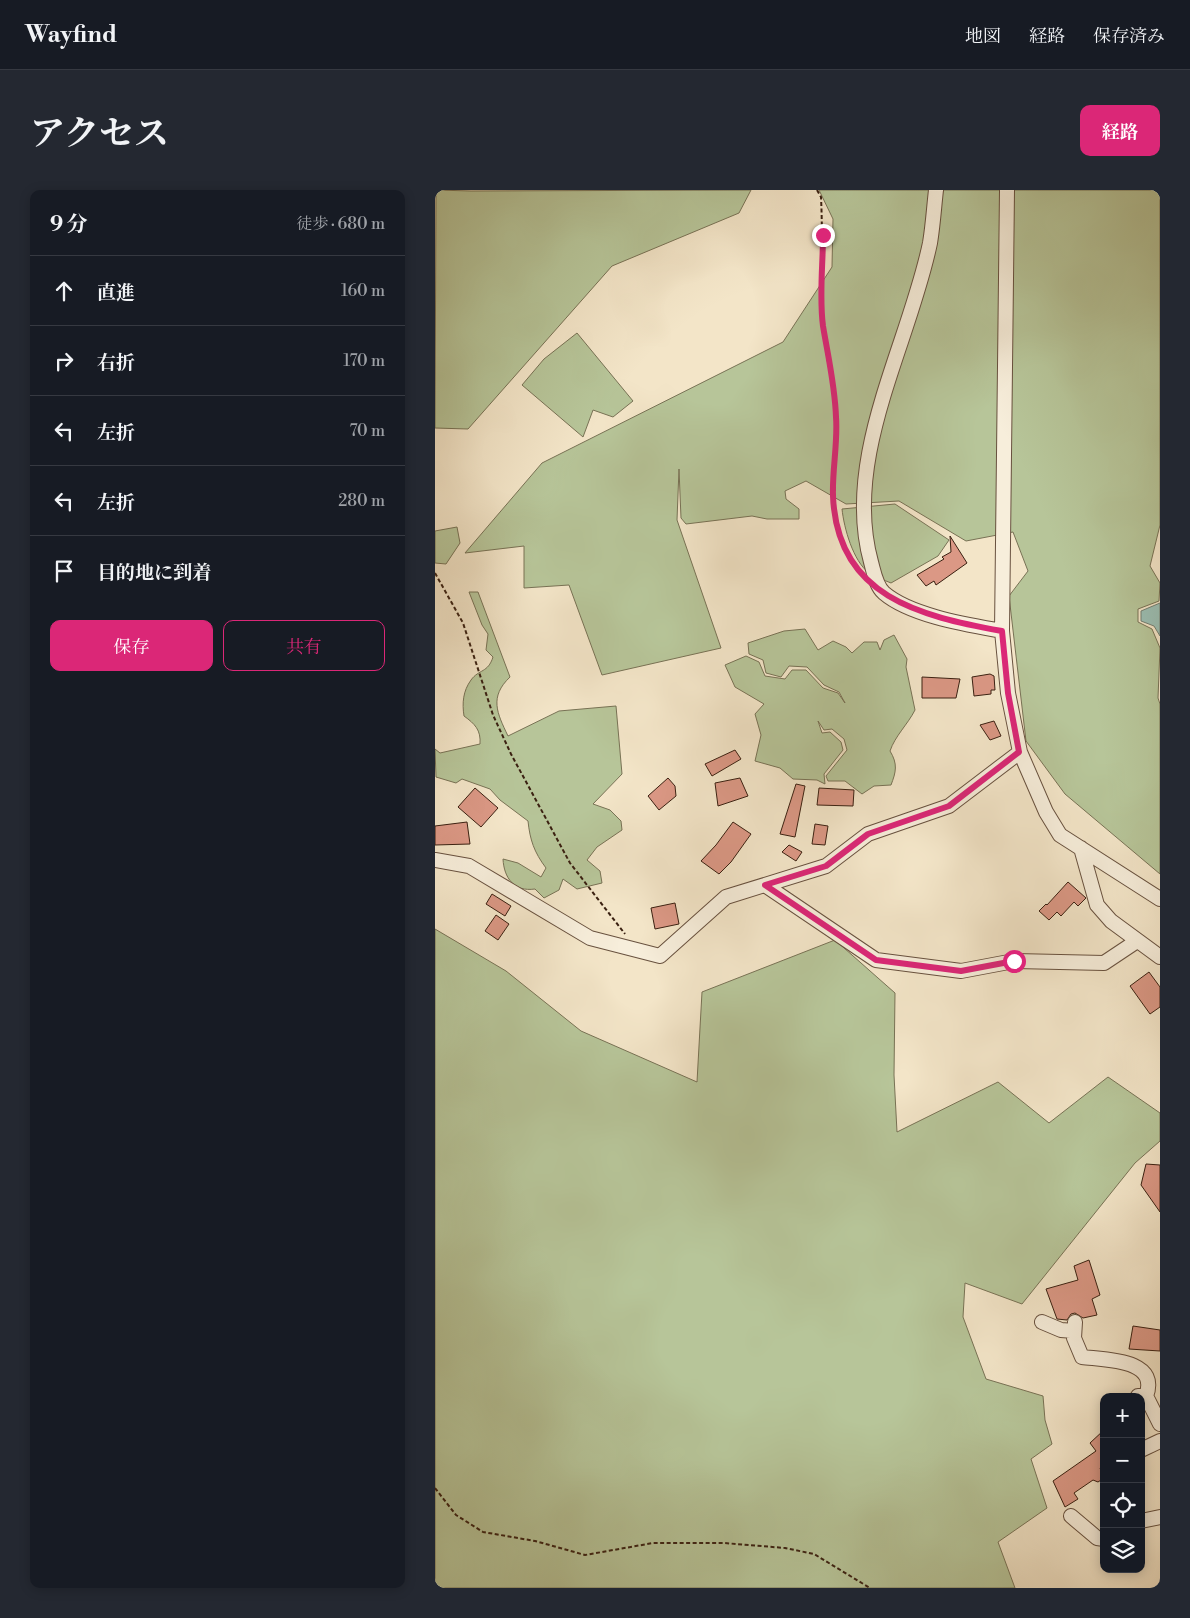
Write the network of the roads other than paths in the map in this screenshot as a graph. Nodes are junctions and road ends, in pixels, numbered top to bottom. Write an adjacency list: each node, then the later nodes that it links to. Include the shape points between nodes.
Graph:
1 (936, 190): 3 (street, via 929,243 875,426 865,483 866,543 875,580 884,593 943,620)
2 (1007, 190): 3 (street)
3 (1002, 631): 4 (street, via 1008,693)
4 (1019, 752): 5 (street, via 1060,835); 7 (street, via 949,806 868,834 826,866)
5 (1081, 848): 8 (street); 9 (street, via 1097,905)
6 (435, 860): 7 (street, via 469,866 590,938 660,956 726,897)
7 (765, 885): 9 (street, via 876,960 961,971 1014,961 1104,963)
8 (1160, 899)
9 (1137, 941): 10 (street)
10 (1160, 956)
11 (1043, 1322): 12 (street, via 1061,1330 1075,1326 1077,1348 1082,1357 1139,1366 1146,1375 1149,1389 1142,1396)
12 (1160, 1424)
13 (1160, 1442): 14 (street)
14 (1145, 1448)
15 (1071, 1516): 18 (street)
16 (1160, 1517): 17 (street)
17 (1145, 1520)
18 (1100, 1538)

